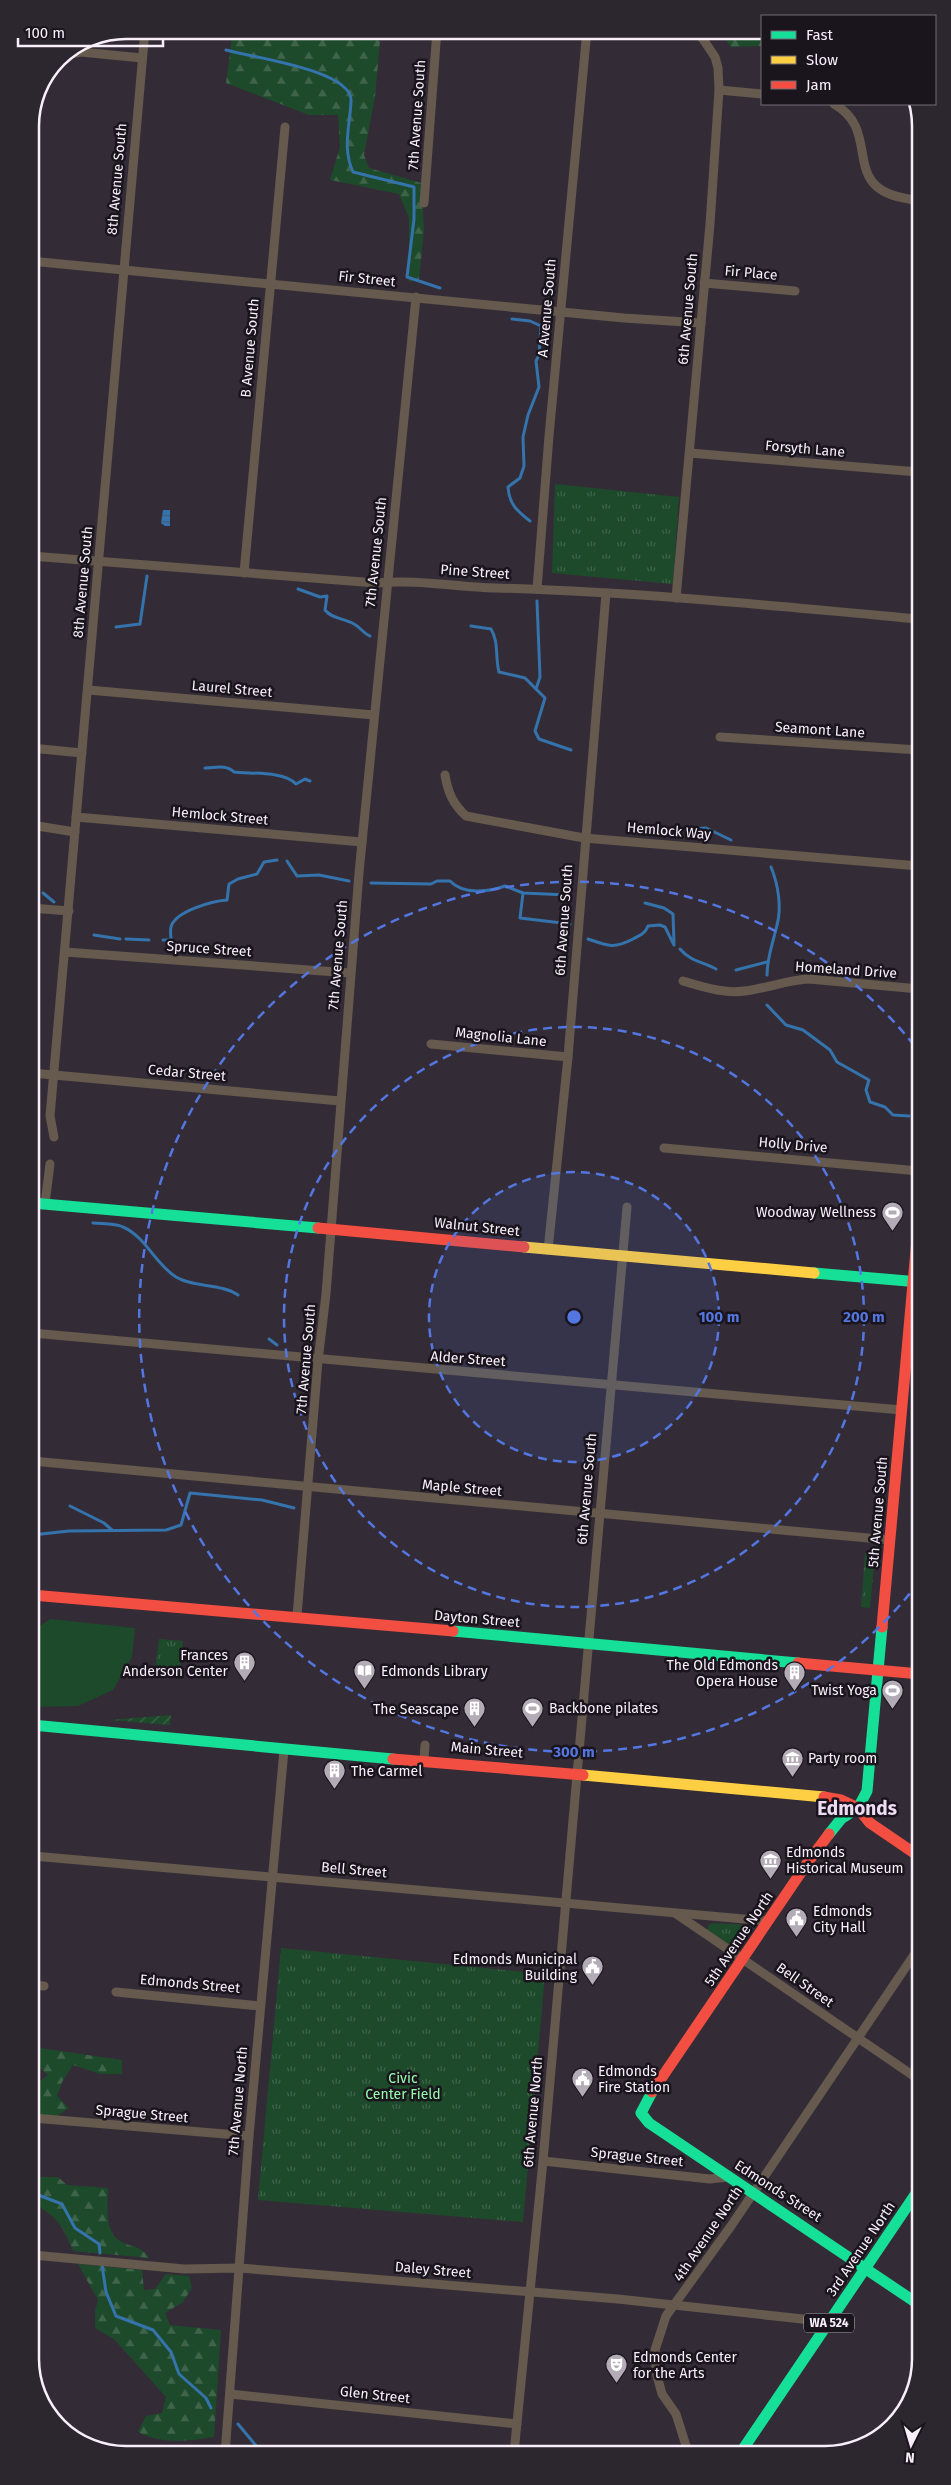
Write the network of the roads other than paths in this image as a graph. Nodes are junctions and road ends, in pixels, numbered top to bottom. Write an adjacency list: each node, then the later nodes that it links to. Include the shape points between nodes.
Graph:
1 (144, 39): 6 (street, 8th Avenue South)
2 (437, 39): 12 (street, 7th Avenue South)
3 (586, 39): 19 (street, A Avenue South)
4 (704, 39): 7 (street, 6th Avenue South, via 716,57)
5 (79, 52): 6 (street)
6 (142, 58): 14 (street, 8th Avenue South)
7 (719, 90): 8 (street); 16 (street, 6th Avenue South)
8 (761, 94)
9 (835, 105): 11 (street, via 854,120 861,140 863,164 872,183 887,194)
10 (285, 127): 15 (street, B Avenue South)
11 (912, 199)
12 (424, 203)
13 (39, 262): 14 (street, Fir Street)
14 (123, 271): 15 (street, Fir Street); 24 (street, 8th Avenue South)
15 (270, 282): 18 (street, Fir Street); 25 (street, B Avenue South)
16 (704, 283): 17 (street, Fir Place); 20 (street, 6th Avenue South)
17 (795, 291)
18 (416, 297): 19 (street, Fir Street); 26 (street, 7th Avenue South)
19 (560, 311): 20 (street, Fir Street); 27 (street, A Avenue South)
20 (701, 323): 21 (street, 6th Avenue South)
21 (690, 454): 22 (street, Forsyth Lane); 29 (street, 6th Avenue South)
22 (912, 472)
23 (39, 557): 24 (street, Pine Street)
24 (99, 561): 25 (street, Pine Street); 31 (street, 8th Avenue South)
25 (244, 572): 26 (street, Pine Street)
26 (387, 582): 27 (street, Pine Street); 32 (street, 7th Avenue South)
27 (537, 589): 28 (street, Pine Street)
28 (606, 592): 29 (street, Pine Street); 41 (street, 6th Avenue South)
29 (676, 598): 30 (street, Pine Street)
30 (912, 618)
31 (88, 690): 32 (street, Laurel Street); 36 (street, 8th Avenue South)
32 (374, 715): 42 (street, 7th Avenue South)
33 (720, 737): 35 (street, Seamont Lane)
34 (39, 749): 36 (street)
35 (912, 750)
36 (82, 753): 38 (street, 8th Avenue South)
37 (445, 776): 41 (street, Hemlock Way, via 449,794 466,816)
38 (76, 817): 40 (street, 8th Avenue South); 42 (street, Hemlock Street)
39 (39, 826): 40 (street)
40 (75, 832): 45 (street, 8th Avenue South)
41 (584, 838): 43 (street, Hemlock Way); 51 (street, 6th Avenue South)
42 (362, 842): 47 (street, 7th Avenue South)
43 (912, 865)
44 (39, 909): 45 (street)
45 (69, 912): 46 (street, 8th Avenue South)
46 (65, 952): 47 (street, Spruce Street); 53 (street, 8th Avenue South)
47 (350, 973): 54 (street, 7th Avenue South)
48 (683, 981): 49 (street, Homeland Drive, via 726,992 809,979)
49 (912, 988)
50 (430, 1044): 51 (street, Magnolia Lane)
51 (568, 1057): 63 (street, 6th Avenue South)
52 (39, 1073): 53 (street, Cedar Street)
53 (55, 1075): 54 (street, Cedar Street); 55 (street, 8th Avenue South, via 50,1116)
54 (340, 1101): 62 (street, 7th Avenue South)
55 (54, 1137)
56 (664, 1148): 58 (street, Holly Drive)
57 (50, 1164): 60 (street)
58 (912, 1169)
59 (39, 1204): 60 (street, Walnut Street)
60 (45, 1204): 62 (street, Walnut Street)
61 (627, 1207): 64 (street, 6th Avenue South)
62 (330, 1228): 63 (street, Walnut Street); 68 (street, 7th Avenue South)
63 (548, 1250): 64 (street, Walnut Street)
64 (623, 1255): 65 (street, Walnut Street); 69 (street, 6th Avenue South)
65 (912, 1282)
66 (912, 1325): 70 (street, 5th Avenue South)
67 (39, 1334): 68 (street, Alder Street)
68 (318, 1361): 69 (street, Alder Street); 72 (street, 7th Avenue South)
69 (610, 1384): 70 (street, Alder Street); 73 (street, 6th Avenue South)
70 (902, 1410): 74 (street, 5th Avenue South)
71 (39, 1462): 72 (street, Maple Street)
72 (309, 1488): 73 (street, Maple Street); 76 (street, 7th Avenue South)
73 (599, 1514): 74 (street, Maple Street); 77 (street, 6th Avenue South)
74 (890, 1540): 78 (street, 5th Avenue South)
75 (39, 1596): 76 (street, Dayton Street)
76 (297, 1616): 77 (street, Dayton Street)
77 (588, 1643): 78 (street, Dayton Street); 84 (street, 6th Avenue South)
78 (878, 1670): 79 (street, Dayton Street); 85 (street, 5th Avenue South, via 867,1791)
79 (912, 1673)
80 (39, 1726): 82 (street, Main Street)
81 (425, 1745): 83 (street)
82 (284, 1750): 83 (street, Main Street); 88 (street, 7th Avenue North)
83 (424, 1760): 84 (street, Main Street)
84 (576, 1774): 85 (street, Main Street, via 816,1795 841,1800); 89 (street, 6th Avenue North)
85 (858, 1808): 86 (street, Main Street, via 870,1823); 91 (street, 5th Avenue North, via 841,1819)
86 (912, 1852)
87 (39, 1856): 88 (street, Bell Street)
88 (273, 1876): 89 (street, Bell Street); 97 (street, 7th Avenue North)
89 (564, 1904): 90 (street, Bell Street); 103 (street, 6th Avenue North)
90 (673, 1912): 91 (street, Bell Street); 93 (street, Bell Street)
91 (768, 1921): 93 (street, 5th Avenue North)
92 (912, 1958): 98 (street, 4th Avenue North)
93 (743, 1959): 98 (street, Bell Street); 100 (street, 5th Avenue North)
94 (39, 1986): 95 (street)
95 (44, 1986)
96 (116, 1992): 97 (street, Edmonds Street)
97 (260, 2006): 102 (street, 7th Avenue North)
98 (857, 2039): 99 (street, Bell Street); 105 (street, 4th Avenue North)
99 (912, 2075)
100 (652, 2092): 104 (street, Edmonds Street, via 641,2113 643,2118)
101 (39, 2118): 102 (street, Sprague Street)
102 (249, 2136): 109 (street, 7th Avenue North)
103 (543, 2160): 104 (street, Sprague Street, via 710,2179); 110 (street, 6th Avenue North)
104 (728, 2177): 105 (street, Edmonds Street)
105 (753, 2193): 108 (street, Edmonds Street); 112 (street, 4th Avenue North)
106 (912, 2200): 108 (street, 3rd Avenue North / WA 524)
107 (39, 2255): 109 (street, Daley Street, via 184,2269)
108 (867, 2267): 111 (street, Edmonds Street); 113 (street, 3rd Avenue North / WA 524)
109 (240, 2268): 110 (street, Daley Street); 114 (street, 7th Avenue North)
110 (531, 2292): 112 (street, Daley Street); 115 (street, 6th Avenue North)
111 (912, 2300)
112 (673, 2305): 113 (street, Daley Street); 118 (street, 4th Avenue North, via 664,2320 655,2350 656,2372 662,2394 676,2414)
113 (830, 2322): 119 (street, 3rd Avenue North / WA 524)
114 (230, 2394): 115 (street, Glen Street); 116 (street, 7th Avenue North)
115 (517, 2424): 117 (street, 6th Avenue North)
116 (226, 2446)
117 (515, 2446)
118 (686, 2446)
119 (745, 2446)

